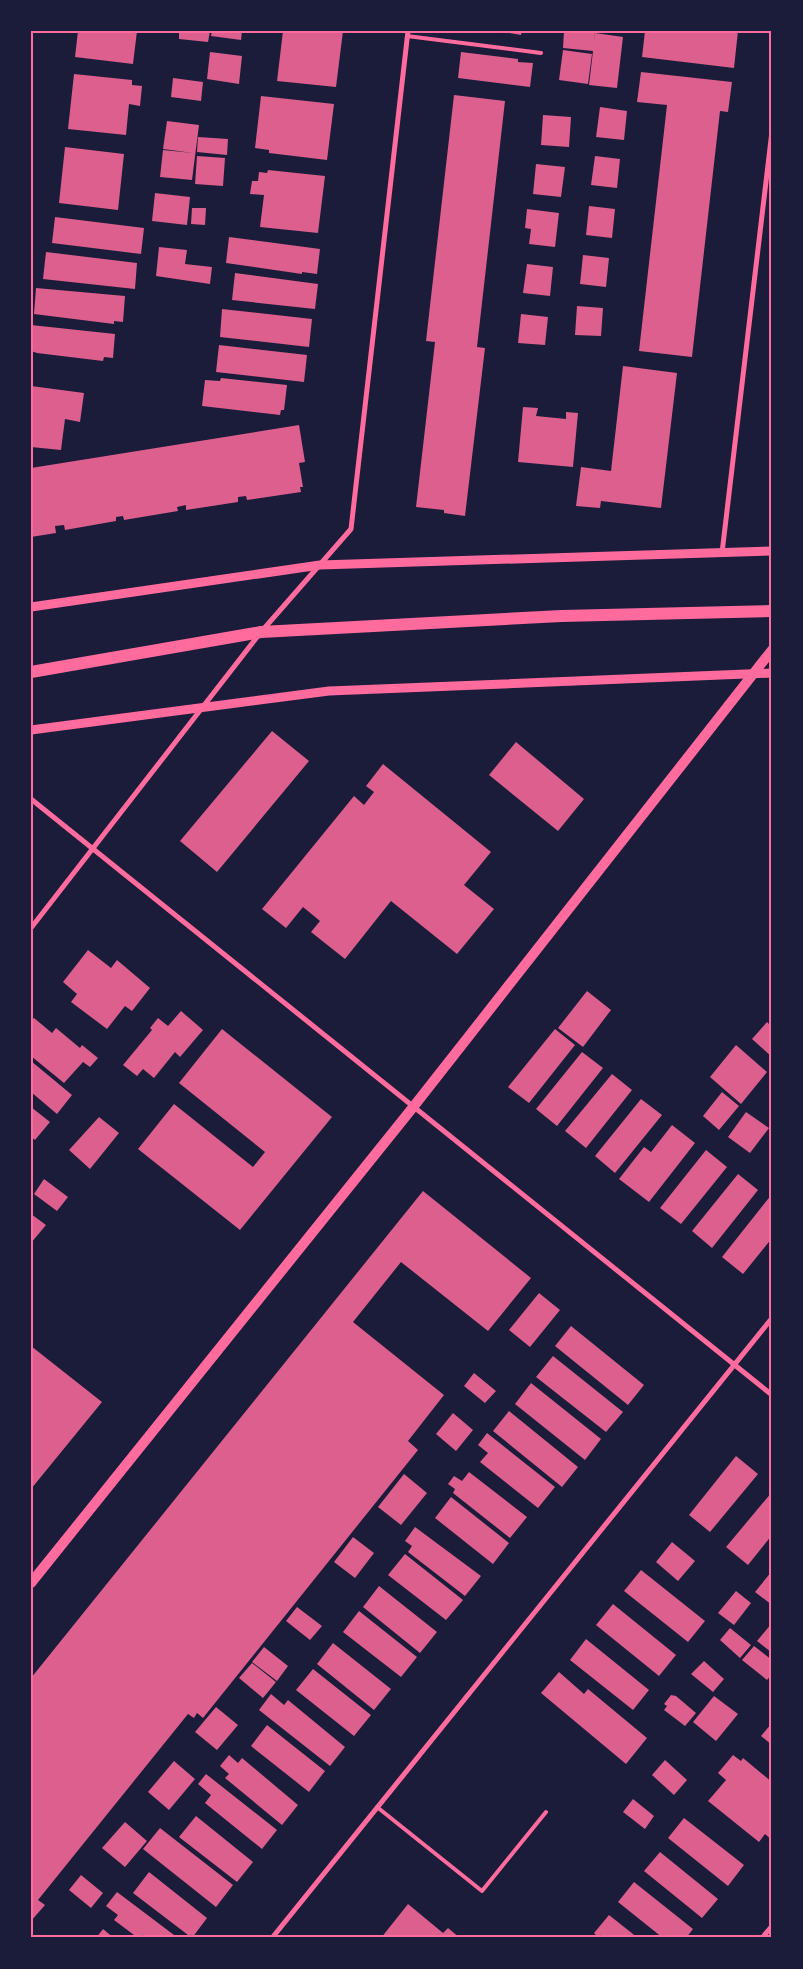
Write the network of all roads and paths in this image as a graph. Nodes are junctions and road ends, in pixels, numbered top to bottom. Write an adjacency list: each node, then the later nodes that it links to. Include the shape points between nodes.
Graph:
1 (407, 34): 2 (lane); 6 (street, via 351,529)
2 (541, 53)
3 (772, 131): 5 (street)
4 (772, 551): 5 (street)
5 (722, 552): 6 (street)
6 (320, 565): 7 (street); 9 (street)
7 (31, 607)
8 (772, 611): 9 (main road, via 561,616)
9 (261, 632): 11 (main road); 14 (street)
10 (772, 650): 12 (main road)
11 (31, 672)
12 (754, 672): 13 (street); 14 (street, via 329,691); 19 (main road)
13 (772, 673)
14 (203, 707): 15 (street); 17 (street)
15 (31, 730)
16 (31, 799): 17 (street)
17 (93, 850): 18 (street); 19 (street)
18 (31, 928)
19 (414, 1106): 21 (street); 23 (main road)
20 (772, 1318): 21 (street)
21 (734, 1365): 22 (street); 24 (street)
22 (772, 1395)
23 (31, 1583)
24 (377, 1807): 25 (lane, via 482,1892); 27 (street)
25 (546, 1812)
26 (772, 1926): 28 (street)
27 (272, 1938)
28 (762, 1938)

